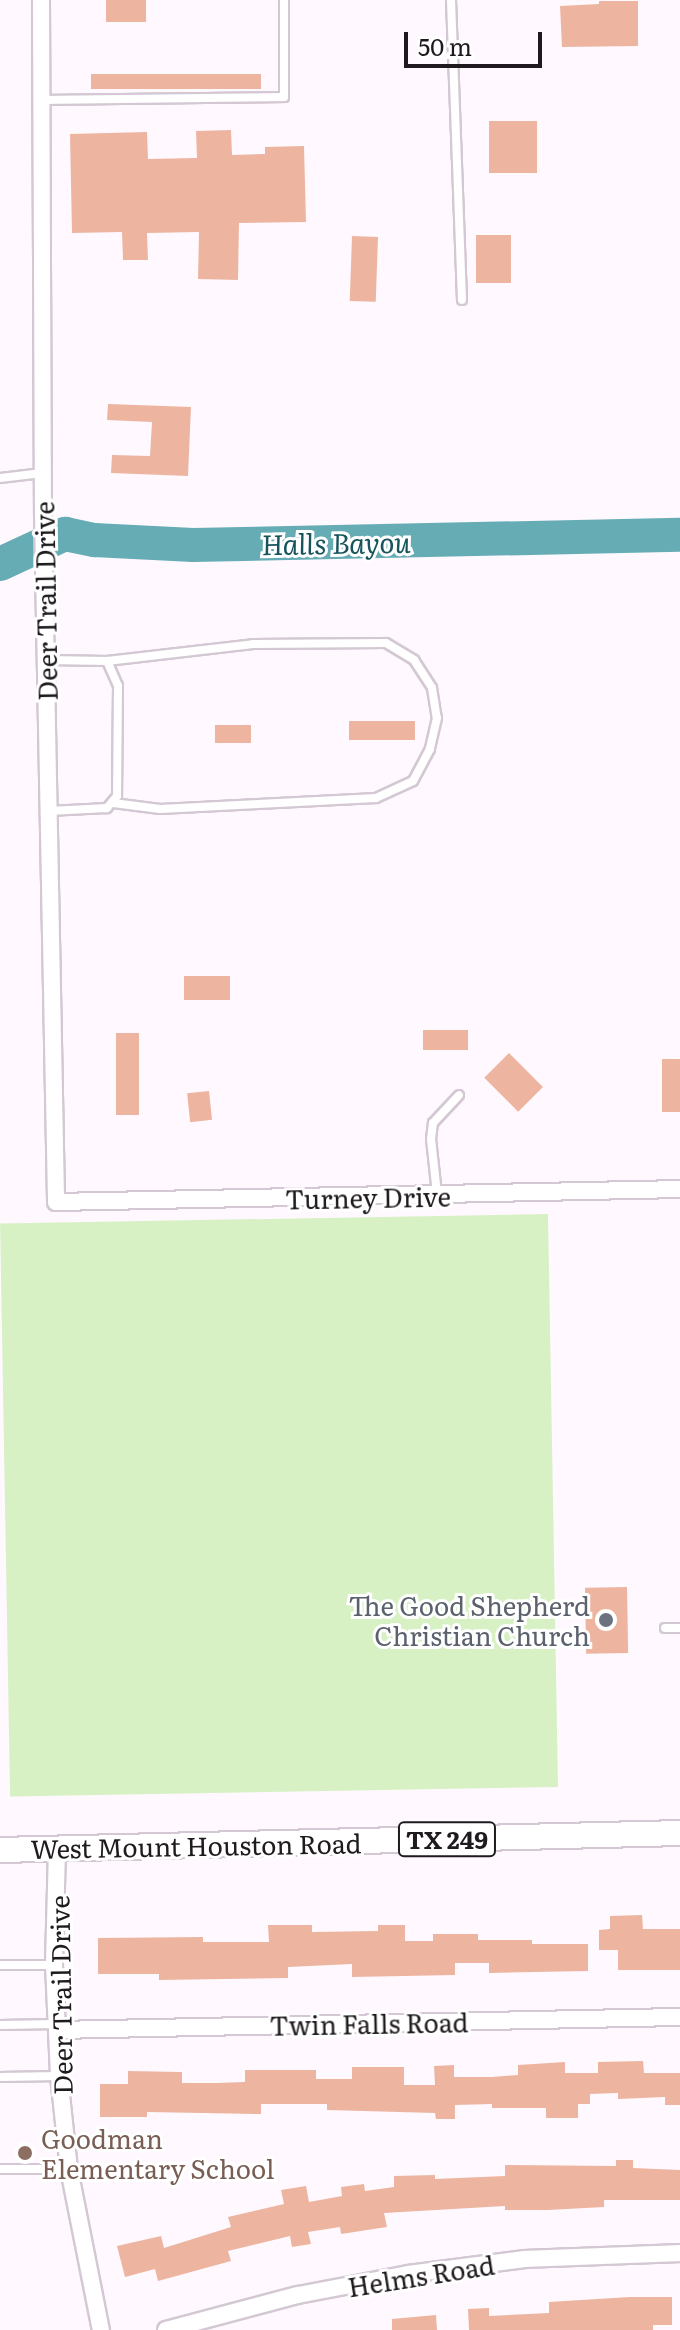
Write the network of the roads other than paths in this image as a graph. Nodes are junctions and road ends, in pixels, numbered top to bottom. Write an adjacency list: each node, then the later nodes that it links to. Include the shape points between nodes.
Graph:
1 (41, 0): 4 (street, Deer Trail Drive)
2 (284, 0): 4 (lane, via 284,97)
3 (451, 0): 5 (lane)
4 (44, 100): 6 (street, Deer Trail Drive)
5 (462, 300)
6 (43, 473): 7 (lane); 8 (street, Deer Trail Drive)
7 (0, 478)
8 (47, 660): 9 (lane); 11 (street, Deer Trail Drive)
9 (107, 661): 10 (lane, via 118,686 119,787); 10 (lane, via 253,644 386,643 414,660 432,688 437,718 430,749 413,781 376,798 160,809)
10 (113, 803): 11 (lane, via 107,808)
11 (49, 811): 15 (street, Deer Trail Drive)
12 (459, 1095): 14 (lane, via 433,1123)
13 (680, 1189): 14 (street, Turney Drive)
14 (437, 1195): 15 (street, Turney Drive)
15 (56, 1202)
16 (665, 1628): 17 (lane)
17 (680, 1628)
18 (680, 1833): 19 (main road, West Mount Houston Road / TX 249)
19 (57, 1849): 20 (main road, West Mount Houston Road / TX 249); 22 (street, Deer Trail Drive)
20 (0, 1850)
21 (0, 1965): 22 (lane)
22 (54, 1965): 25 (street, Deer Trail Drive)
23 (680, 2017): 25 (street, Twin Falls Road)
24 (0, 2025): 25 (lane)
25 (57, 2027): 26 (street, Deer Trail Drive)
26 (59, 2076): 27 (lane); 29 (street, Deer Trail Drive)
27 (0, 2077)
28 (0, 2169): 29 (lane)
29 (69, 2169): 31 (street, Deer Trail Drive)
30 (680, 2253): 32 (street, Helms Road, via 525,2259 408,2274 298,2295)
31 (101, 2330)
32 (166, 2330)

